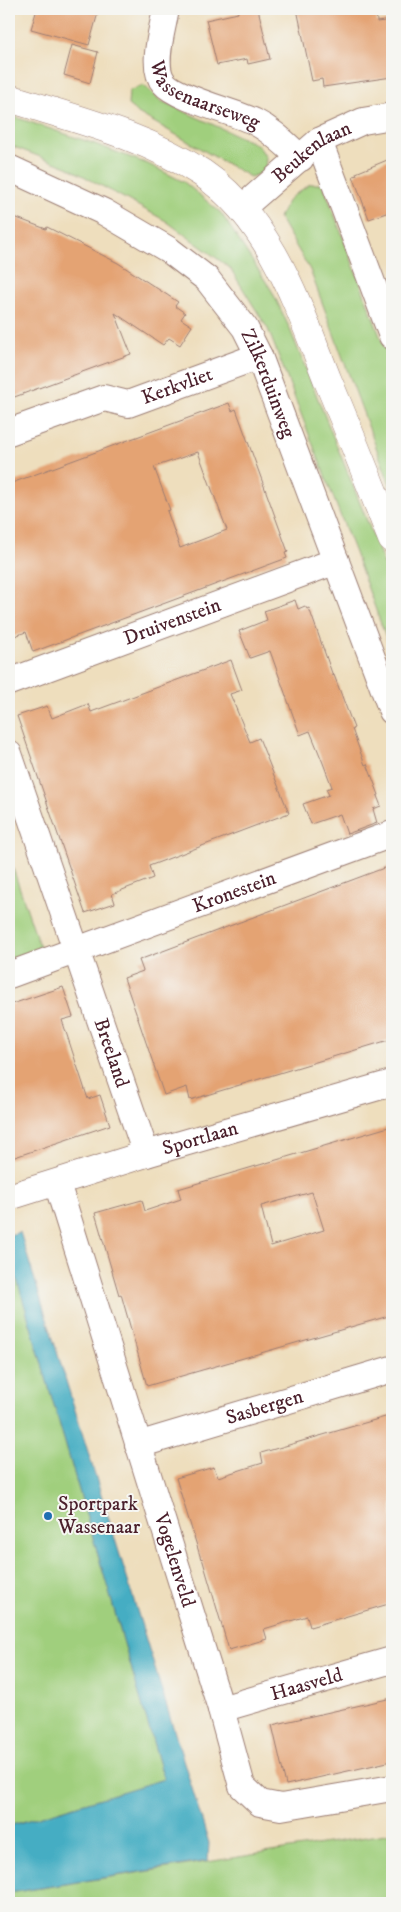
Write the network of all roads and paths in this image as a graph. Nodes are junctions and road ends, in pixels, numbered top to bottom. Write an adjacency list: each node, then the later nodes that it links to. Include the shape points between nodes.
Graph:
1 (166, 9): 4 (street, Wassenaarseweg, via 157,67 163,83 178,93 255,122)
2 (9, 98): 6 (street, via 151,145 204,174)
3 (392, 116): 4 (street, Beukenlaan, via 363,121)
4 (310, 150): 6 (street, Beukenlaan); 7 (street)
5 (9, 168): 8 (street, Zilkerduinweg, via 104,212 169,250 207,279 245,328)
6 (242, 208): 10 (street, via 269,245 295,298)
7 (392, 336)
8 (259, 356): 9 (street, Kerkvliet, via 128,404 104,398); 11 (street, Zilkerduinweg)
9 (9, 432)
10 (392, 539)
11 (336, 561): 12 (street, Druivenstein); 13 (street, Zilkerduinweg)
12 (9, 682)
13 (392, 711)
14 (9, 754): 16 (street, Breeland)
15 (392, 834): 16 (street, Kronestein)
16 (77, 952): 17 (street); 19 (street, Breeland)
17 (9, 975)
18 (392, 1083): 19 (street, Sportlaan)
19 (146, 1154): 20 (street, Sportlaan)
20 (57, 1183): 21 (street, Sportlaan); 23 (street, Vogelenveld)
21 (9, 1197)
22 (392, 1369): 23 (street, Sasbergen)
23 (138, 1445): 25 (street, Vogelenveld)
24 (392, 1660): 25 (street, Haasveld)
25 (221, 1709): 26 (street, Vogelenveld, via 242,1786 260,1803 281,1808)
26 (392, 1788)

